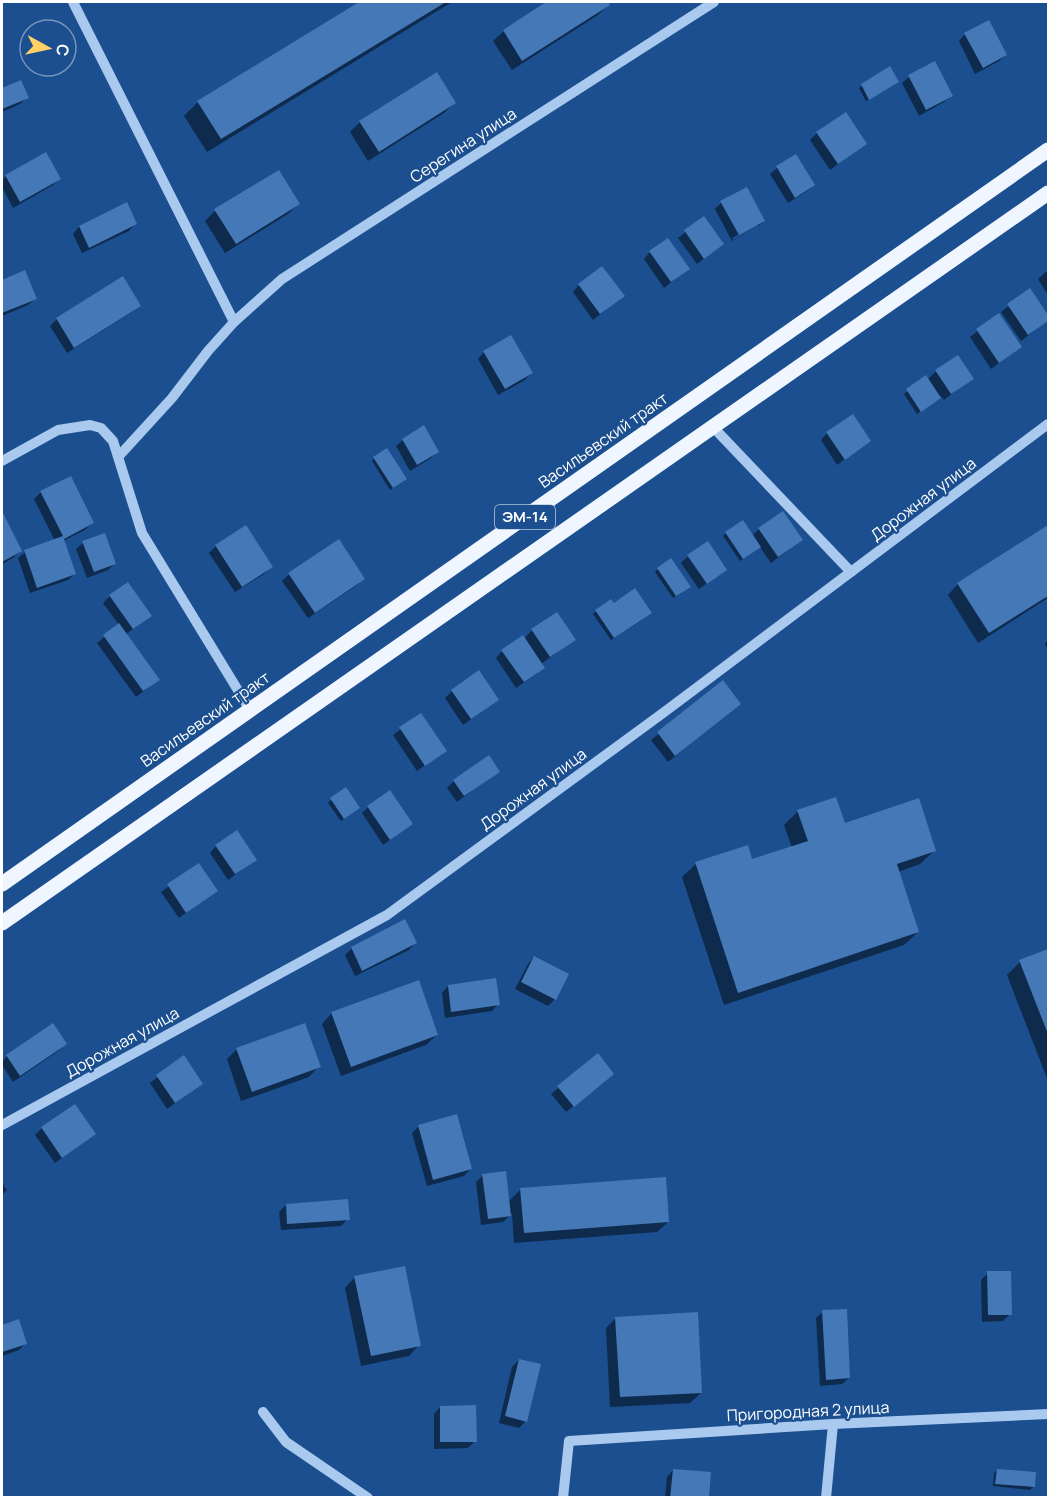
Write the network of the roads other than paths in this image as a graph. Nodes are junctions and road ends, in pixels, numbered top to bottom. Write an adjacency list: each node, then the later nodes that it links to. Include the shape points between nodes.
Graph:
1 (73, 2): 5 (street)
2 (714, 2): 5 (street, Серегина улица, via 282,279)
3 (1048, 150): 11 (main road, Васильевский тракт / ЭМ-14)
4 (1048, 193): 7 (main road, ЭМ-14)
5 (234, 322): 8 (street, Серегина улица)
6 (1048, 424): 10 (street, Дорожная улица)
7 (712, 427): 10 (street); 13 (main road, ЭМ-14)
8 (118, 456): 9 (street, via 101,428 90,425 58,430); 11 (street, via 142,533)
9 (2, 461)
10 (851, 572): 14 (street, Дорожная улица, via 387,915)
11 (250, 710): 12 (main road, Васильевский тракт / ЭМ-14)
12 (2, 884)
13 (2, 923)
14 (2, 1125)
15 (263, 1412): 18 (street, via 286,1442)
16 (1048, 1414): 17 (street, Пригородная 2 улица)
17 (833, 1424): 19 (street, Пригородная 2 улица, via 569,1441); 20 (street)
18 (368, 1497)
19 (562, 1497)
20 (826, 1497)

